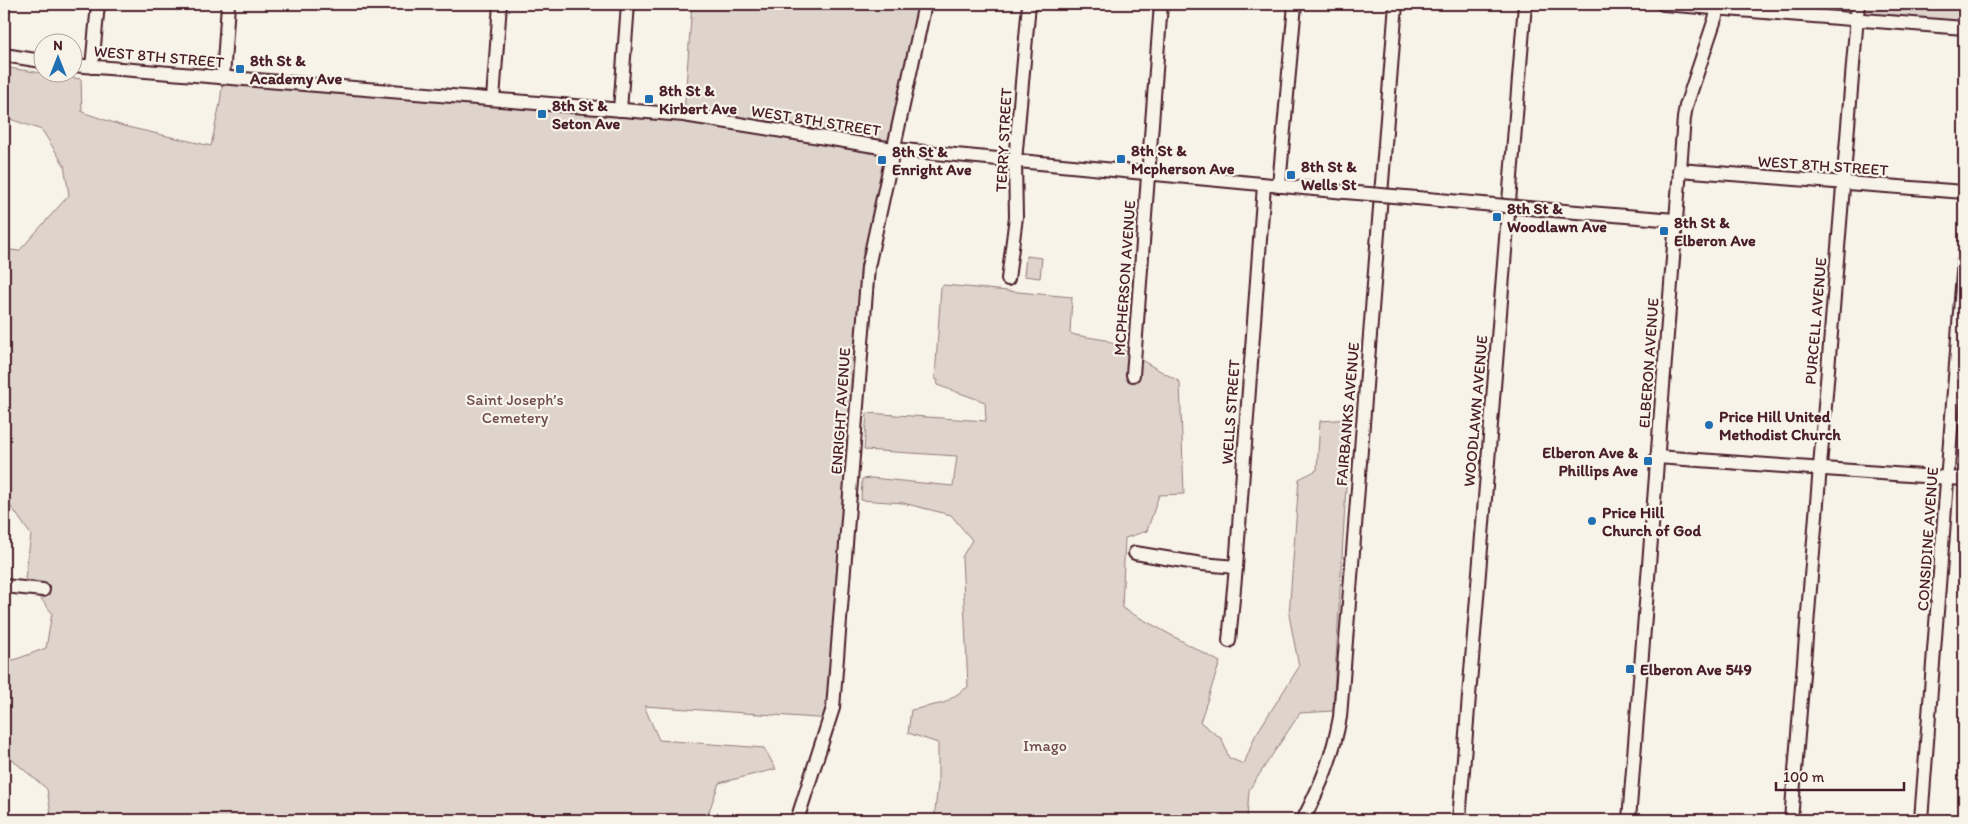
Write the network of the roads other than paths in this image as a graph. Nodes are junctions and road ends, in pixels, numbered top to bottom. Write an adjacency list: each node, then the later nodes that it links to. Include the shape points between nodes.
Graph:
1 (98, 4): 19 (street)
2 (228, 4): 20 (street)
3 (500, 4): 21 (street)
4 (628, 4): 22 (street)
5 (925, 4): 23 (street, ENRIGHT AVENUE)
6 (1029, 4): 24 (street, TERRY STREET)
7 (1161, 4): 26 (street, MCPHERSON AVENUE)
8 (1295, 4): 29 (street)
9 (1396, 4): 45 (street, FAIRBANKS AVENUE, via 1340,717 1325,778)
10 (1525, 4): 46 (street, WOODLAWN AVENUE)
11 (1663, 4): 13 (street)
12 (1858, 4): 14 (street, PURCELL AVENUE)
13 (1720, 6): 14 (street); 25 (street, ELBERON AVENUE, via 1686,106)
14 (1856, 19): 15 (street); 27 (street, PURCELL AVENUE)
15 (1964, 28)
16 (4, 55): 17 (street)
17 (32, 59)
18 (82, 66): 19 (street, WEST 8TH STREET)
19 (92, 67): 20 (street, WEST 8TH STREET)
20 (223, 78): 21 (street, WEST 8TH STREET)
21 (493, 99): 22 (street, WEST 8TH STREET)
22 (620, 110): 23 (street, WEST 8TH STREET, via 684,115)
23 (893, 149): 24 (street, WEST 8TH STREET); 44 (street, ENRIGHT AVENUE, via 868,267 833,708)
24 (1015, 161): 26 (street, WEST 8TH STREET); 33 (street, TERRY STREET, via 1016,217)
25 (1679, 170): 27 (street, WEST 8TH STREET); 31 (street, ELBERON AVENUE)
26 (1147, 174): 28 (street, WEST 8TH STREET); 34 (street, MCPHERSON AVENUE)
27 (1843, 182): 30 (street, WEST 8TH STREET); 36 (street, PURCELL AVENUE)
28 (1264, 185): 29 (street, WEST 8TH STREET); 40 (street, WELLS STREET)
29 (1279, 186): 31 (street, WEST 8TH STREET, bridge)
30 (1964, 192)
31 (1675, 220): 35 (street, ELBERON AVENUE)
32 (1964, 260): 37 (street, CONSIDINE AVENUE)
33 (1008, 279)
34 (1133, 375)
35 (1657, 456): 36 (street); 47 (street, ELBERON AVENUE)
36 (1820, 470): 37 (street); 48 (street, PURCELL AVENUE)
37 (1948, 478): 38 (street); 49 (street, CONSIDINE AVENUE)
38 (1964, 479)
39 (1135, 553): 40 (street)
40 (1236, 567): 43 (street, WELLS STREET)
41 (4, 586): 42 (street)
42 (43, 590)
43 (1229, 642)
44 (797, 820)
45 (1303, 820)
46 (1459, 820)
47 (1629, 820)
48 (1791, 820)
49 (1921, 820)

